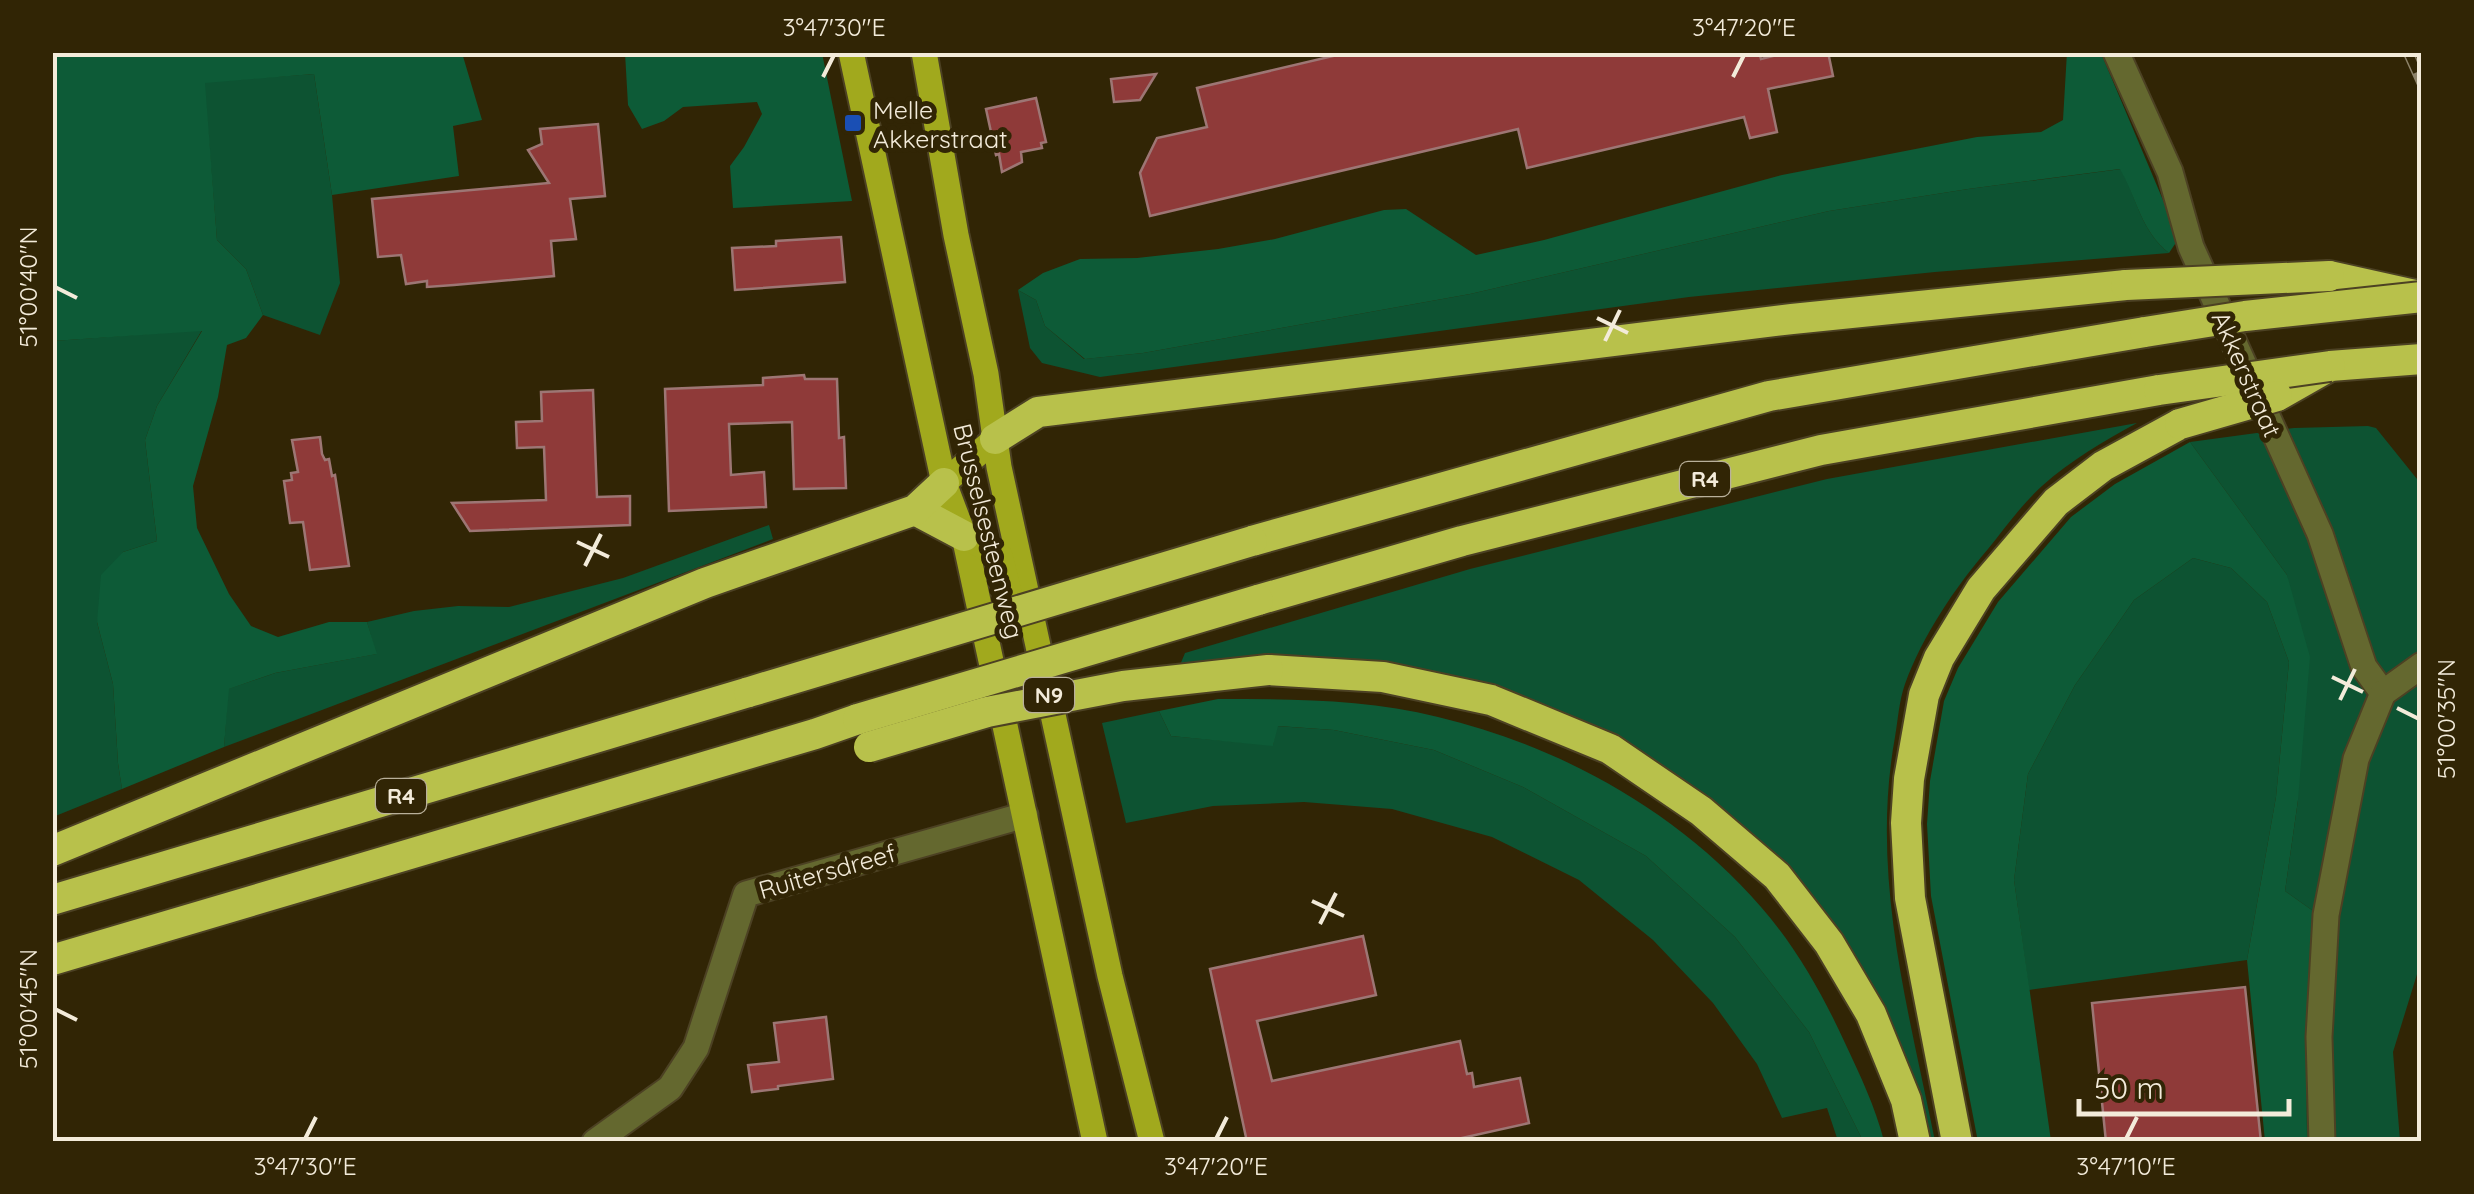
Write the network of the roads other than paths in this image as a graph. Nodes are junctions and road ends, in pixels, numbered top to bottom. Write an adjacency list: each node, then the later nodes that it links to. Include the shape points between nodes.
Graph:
1 (905, 52): 5 (main road)
2 (924, 52): 5 (main road, Brusselsesteenweg / N9)
3 (2116, 52): 14 (street, Akkerstraat, via 2170,172 2191,247 2320,534 2364,667)
4 (858, 59): 10 (main road, Brusselsesteenweg / N9)
5 (956, 235): 9 (main road, Brusselsesteenweg / N9)
6 (2422, 297): 9 (highway, bridge, via 2329,276 2126,285 1038,412); 18 (highway, R4, bridge, via 2245,316 1769,396 1252,541)
7 (2422, 359): 8 (highway, R4)
8 (2330, 366): 15 (highway, R4, bridge, via 1821,450 1462,540 1258,600); 25 (highway, bridge, via 2276,396 2180,424 2103,466 2056,502 1981,589 1939,658 1924,694 1906,823 1910,898)
9 (995, 439): 10 (main road); 19 (main road, Brusselsesteenweg / N9)
10 (944, 483): 11 (highway); 12 (main road, Brusselsesteenweg / N9)
11 (915, 510): 12 (highway); 17 (highway, via 706,584)
12 (964, 536): 16 (main road, Brusselsesteenweg / N9); 19 (main road, via 1000,556 1083,916)
13 (2422, 665): 14 (street)
14 (2383, 693): 26 (street, via 2356,759 2326,915)
15 (864, 733): 20 (highway, R4, via 815,734); 24 (highway, bridge, via 1124,686 1268,670 1384,677 1490,700 1610,749 1701,811 1777,876 1829,943 1871,1014 1906,1100)
16 (1025, 815): 21 (street, Ruitersdreef, via 746,894 696,1048 670,1088); 22 (main road, Brusselsesteenweg / N9)
17 (52, 850)
18 (52, 900)
19 (1105, 952): 23 (main road, Brusselsesteenweg / N9)
20 (52, 960)
21 (595, 1142)
22 (1095, 1142)
23 (1152, 1142)
24 (1915, 1142)
25 (1957, 1142)
26 (2322, 1142)

